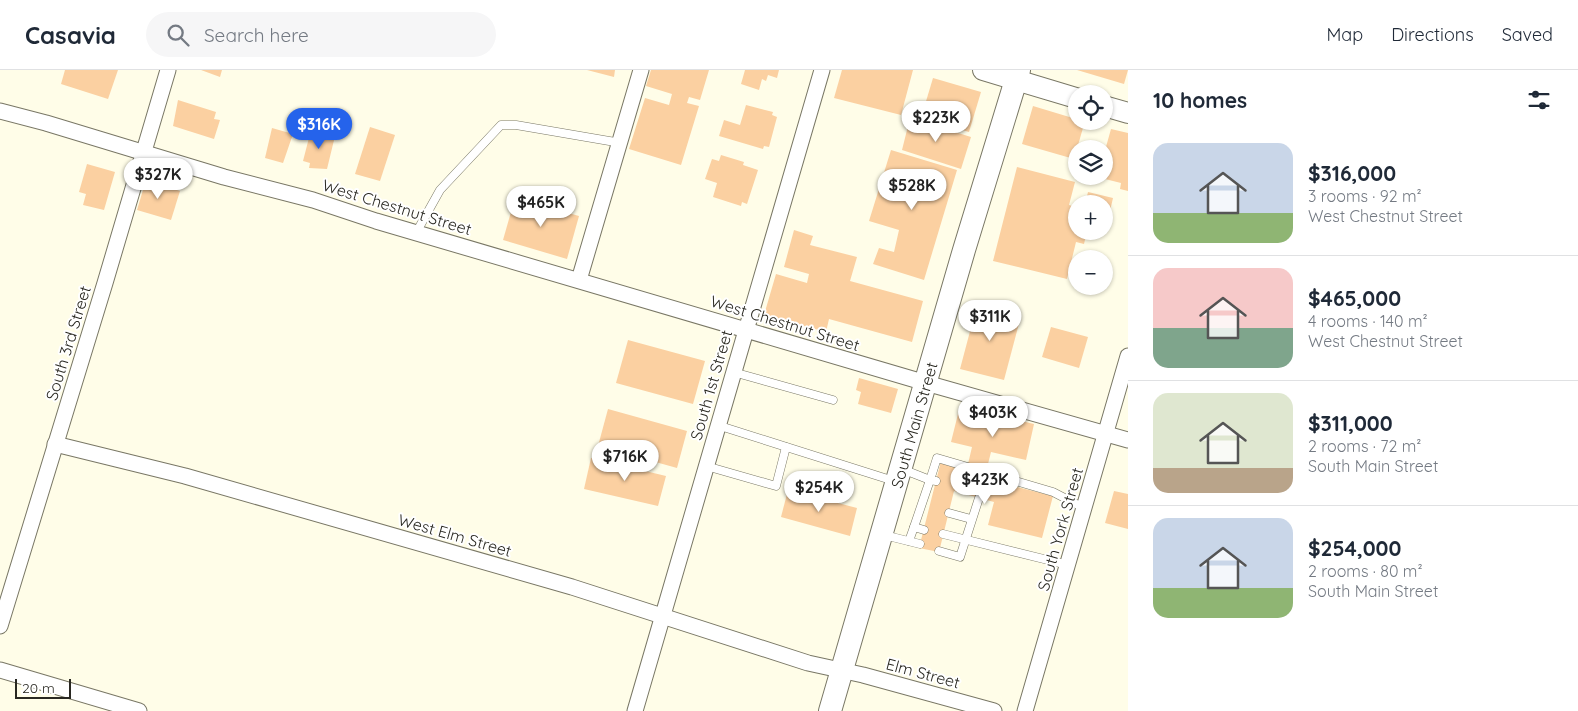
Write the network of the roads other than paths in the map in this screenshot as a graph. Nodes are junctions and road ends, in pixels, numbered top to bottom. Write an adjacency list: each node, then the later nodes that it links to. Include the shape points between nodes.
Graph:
1 (168, 70): 11 (street, South 3rd Street)
2 (641, 70): 10 (street)
3 (822, 70): 14 (street, South 1st Street)
4 (983, 70): 5 (main road)
5 (1017, 76): 6 (main road); 17 (main road, South Main Street)
6 (1068, 95)
7 (1113, 109): 9 (main road)
8 (0, 111): 11 (street, West Chestnut Street)
9 (1128, 113)
10 (620, 143): 12 (lane, via 516,124 501,125 440,190); 13 (street)
11 (143, 152): 12 (street, West Chestnut Street); 22 (street, South 3rd Street)
12 (416, 233): 13 (street, West Chestnut Street)
13 (579, 280): 14 (street, West Chestnut Street)
14 (745, 329): 16 (street, South 1st Street); 17 (street, West Chestnut Street)
15 (1128, 356): 20 (street, South York Street)
16 (733, 372): 18 (lane); 19 (street, South 1st Street)
17 (926, 383): 20 (street, West Chestnut Street); 25 (main road, South Main Street)
18 (833, 400)
19 (717, 425): 23 (lane); 24 (street, South 1st Street)
20 (1106, 433): 21 (street, West Chestnut Street); 28 (street, South York Street)
21 (1128, 440)
22 (55, 444): 40 (street, West Elm Street, via 195,479 572,587); 41 (street, South 3rd Street)
23 (786, 447): 24 (lane, via 776,486); 25 (lane)
24 (706, 466): 40 (street, South 1st Street)
25 (899, 475): 26 (lane); 33 (main road, South Main Street)
26 (933, 480): 28 (lane, via 937,458 985,476 1053,492); 31 (lane)
27 (979, 498): 30 (lane)
28 (1084, 508): 39 (street, South York Street)
29 (949, 513): 30 (lane)
30 (971, 520): 35 (lane)
31 (914, 527): 32 (lane); 36 (lane)
32 (924, 530)
33 (882, 534): 36 (lane); 43 (main road, South Main Street)
34 (943, 534): 35 (lane)
35 (965, 540): 38 (lane, via 960,557); 39 (lane)
36 (909, 541): 37 (lane)
37 (920, 544)
38 (939, 551)
39 (1068, 565): 48 (street, South York Street)
40 (662, 617): 43 (street, West Elm Street); 45 (street, South 1st Street)
41 (0, 626)
42 (0, 670): 44 (street)
43 (842, 671): 46 (main road, South Main Street); 47 (street, Elm Street)
44 (139, 711)
45 (635, 711)
46 (830, 711)
47 (994, 711)
48 (1025, 711)

